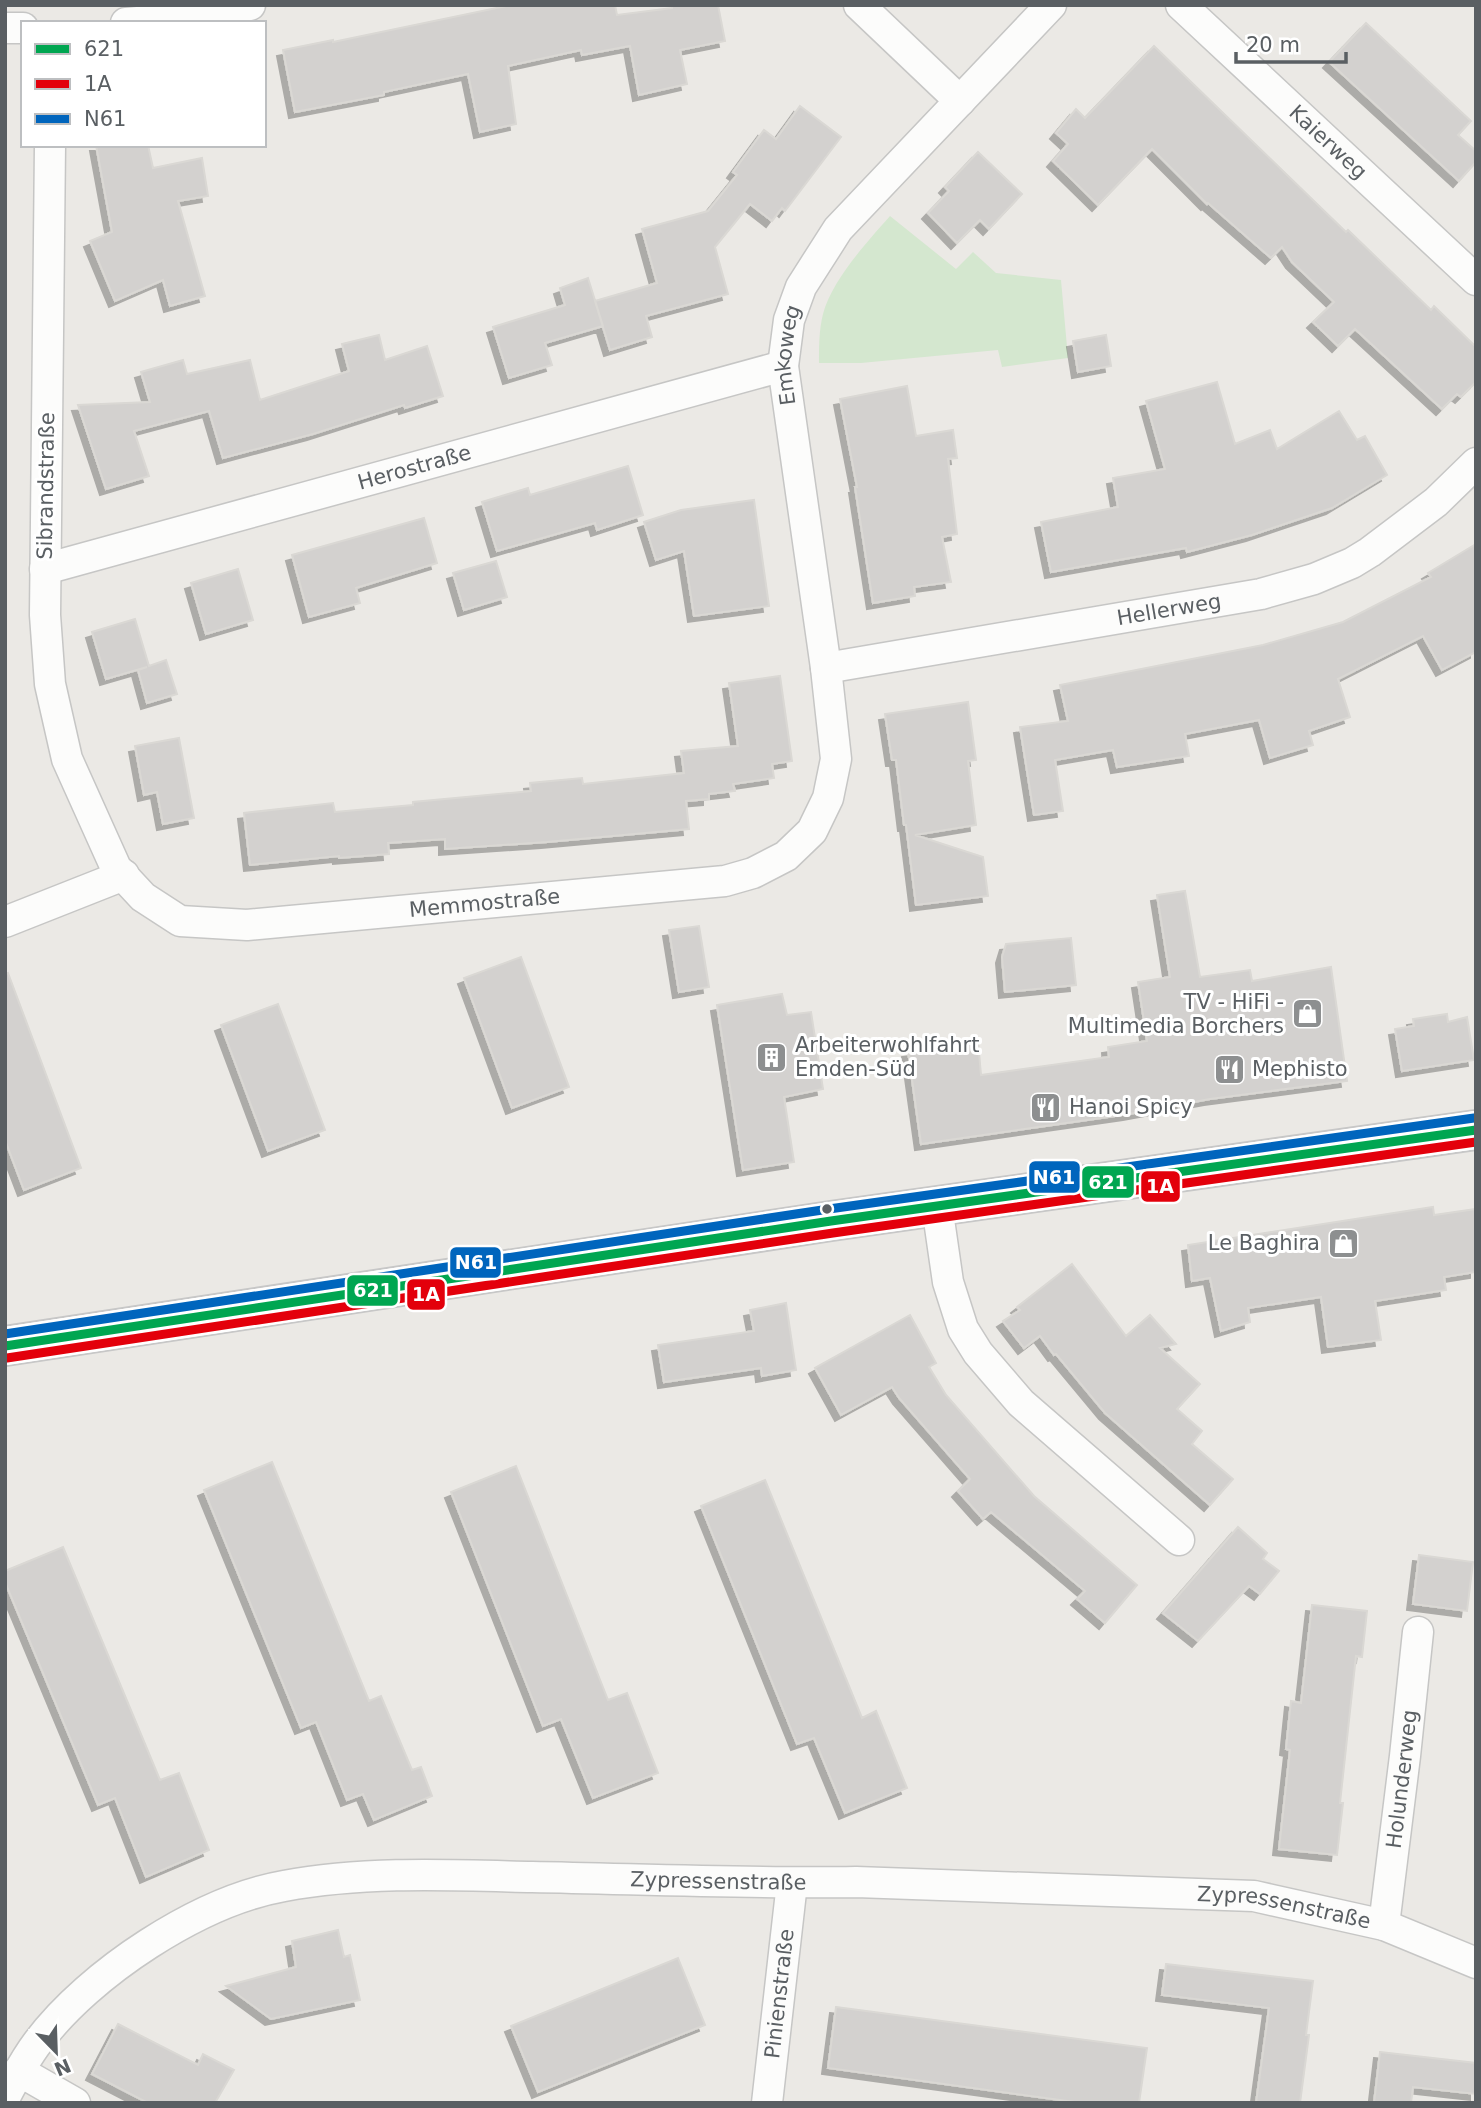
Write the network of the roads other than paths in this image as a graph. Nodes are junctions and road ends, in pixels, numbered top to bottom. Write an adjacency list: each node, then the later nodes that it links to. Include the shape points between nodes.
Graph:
1 (250, 5): 5 (street)
2 (859, 5): 6 (street)
3 (1051, 5): 6 (street, Emkoweg)
4 (1181, 5): 8 (street, Kaierweg)
5 (150, 21)
6 (960, 101): 9 (street, Emkoweg, via 838,229 801,287 789,320)
7 (50, 147): 11 (street, Sibrandstraße)
8 (1476, 279)
9 (783, 366): 11 (street, Herostraße); 12 (street, Emkoweg)
10 (1476, 463): 12 (street, Hellerweg, via 1436,502 1370,552 1314,579 1261,594)
11 (45, 569): 14 (street, Sibrandstraße, via 50,684 66,759)
12 (826, 668): 13 (street, Emkoweg, via 836,759)
13 (828, 798): 15 (street, Memmostraße, via 812,831 786,856 725,881 247,925 180,921 143,897)
14 (94, 819): 15 (street, Memmostraße, via 116,868)
15 (124, 875): 16 (street)
16 (5, 922)
17 (1476, 1130): 18 (main road)
18 (937, 1206): 19 (main road); 20 (street, via 948,1282 963,1329 978,1353 1021,1403)
19 (5, 1346)
20 (1179, 1540)
21 (1418, 1632): 23 (street, Holunderweg)
22 (792, 1883): 23 (street, Zypressenstraße, via 1255,1896); 25 (street, Zypressenstraße, via 445,1875 281,1886 195,1917 108,1972 38,2042); 27 (street, Pinienstraße)
23 (1384, 1925): 24 (street, Zypressenstraße)
24 (1476, 1963)
25 (12, 2084): 26 (street, Zypressenstraße)
26 (75, 2103)
27 (767, 2103)

